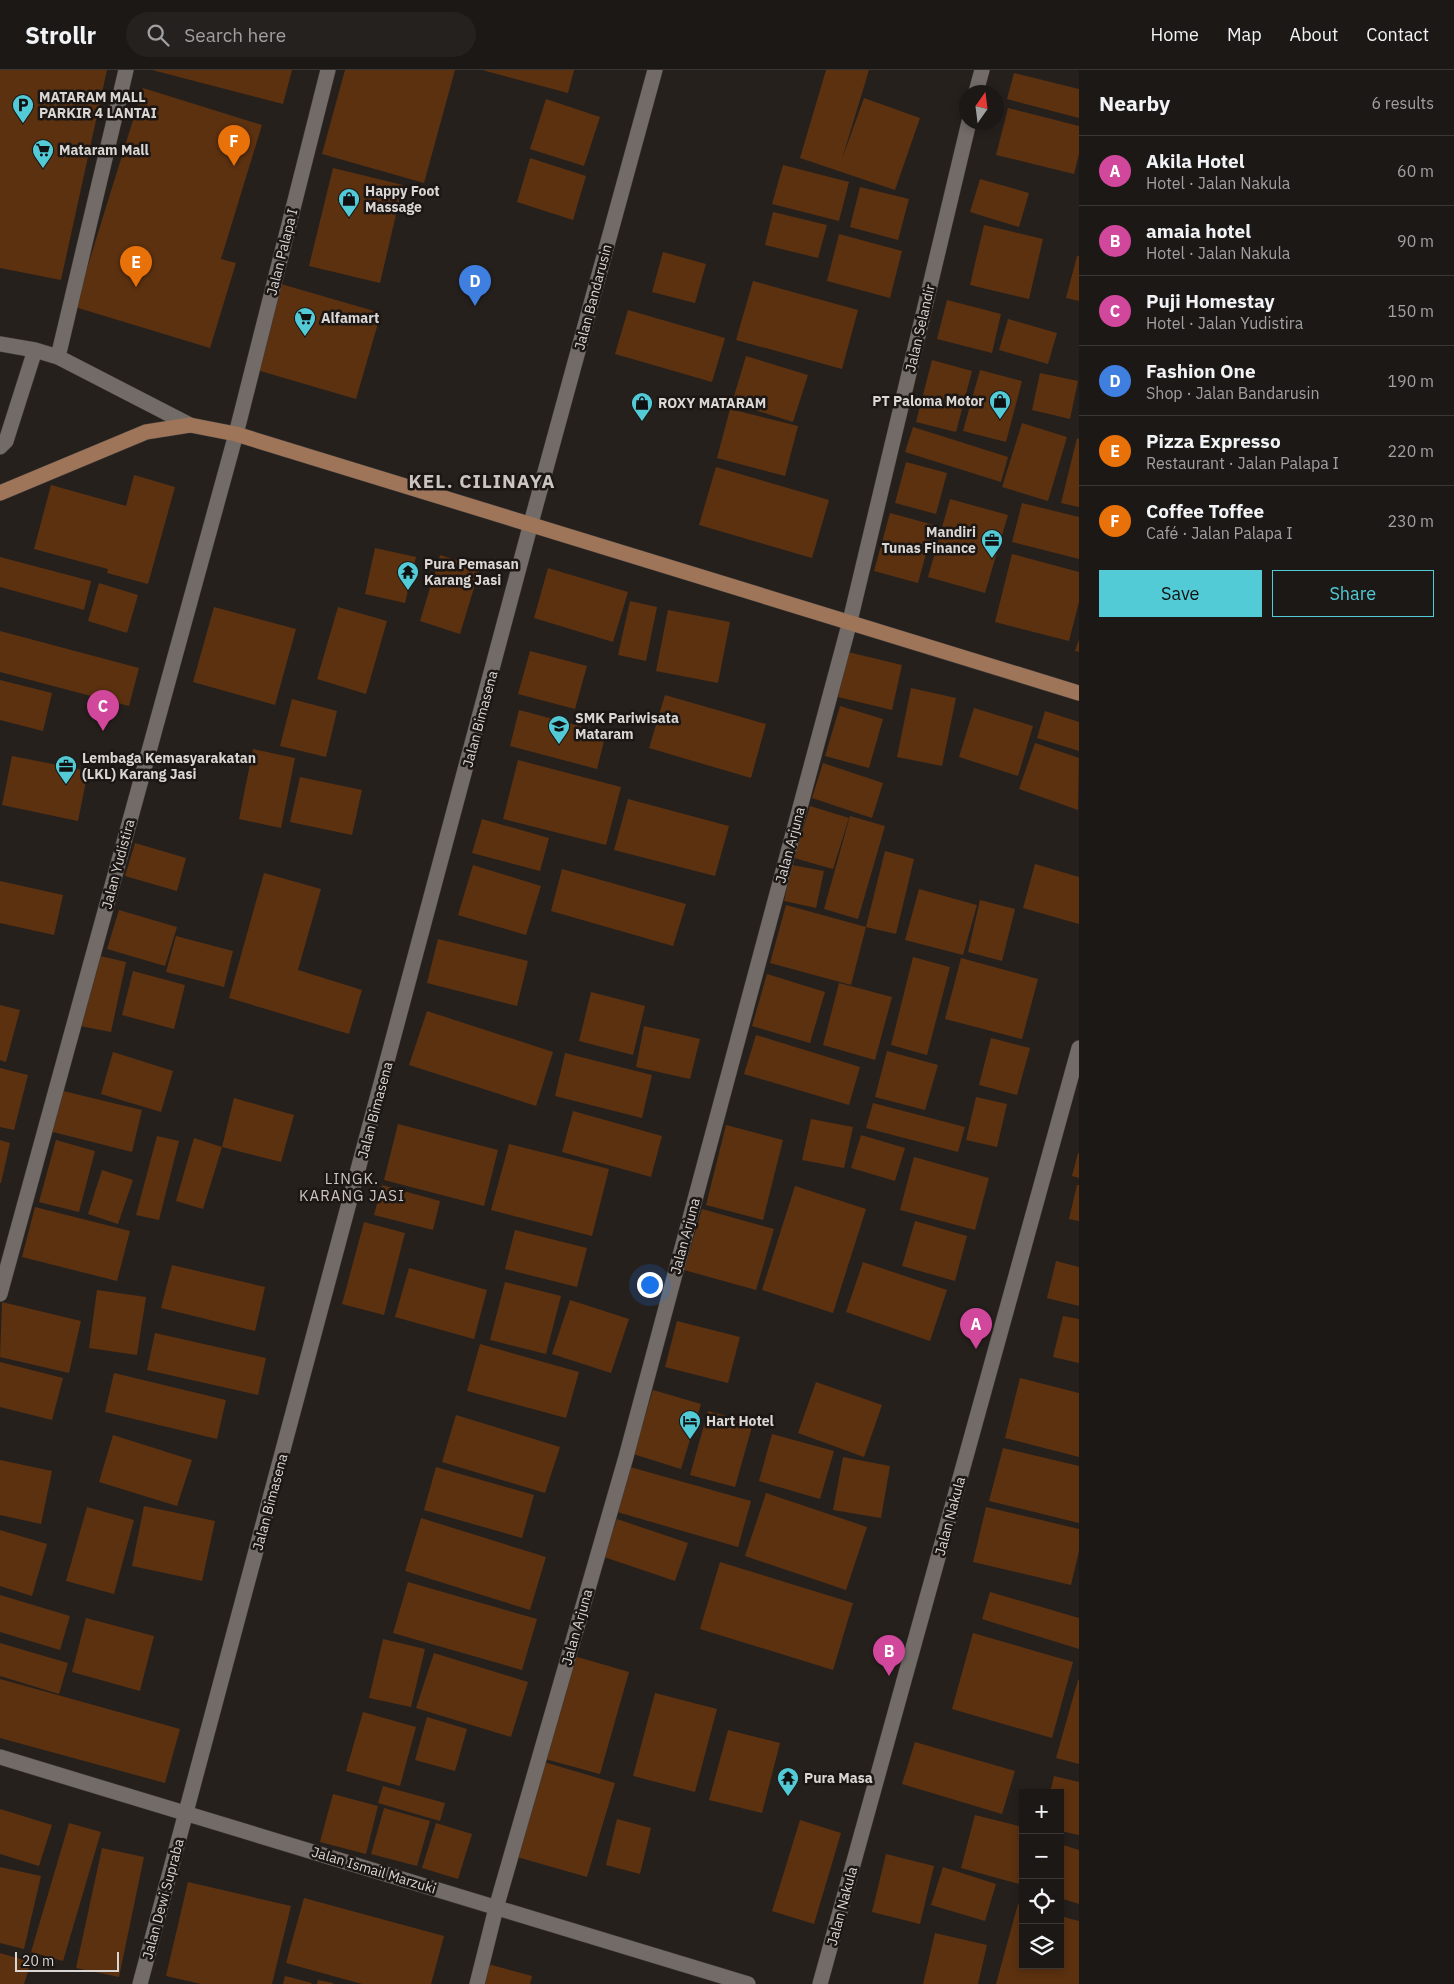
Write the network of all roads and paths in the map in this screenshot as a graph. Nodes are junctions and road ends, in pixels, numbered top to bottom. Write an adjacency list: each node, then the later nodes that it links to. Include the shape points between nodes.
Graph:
1 (126, 70): 9 (street)
2 (328, 70): 11 (street, Jalan Palapa I)
3 (655, 70): 14 (street, Jalan Bandarusin)
4 (982, 70): 5 (street)
5 (978, 85)
6 (967, 130): 15 (street, Jalan Selandir)
7 (0, 344): 8 (street)
8 (35, 350): 9 (street); 12 (street, via 6,441)
9 (58, 357): 10 (street)
10 (190, 425): 11 (main road); 13 (main road, via 146,432)
11 (236, 434): 14 (main road); 18 (street, Jalan Yudistira)
12 (0, 448)
13 (0, 493)
14 (531, 523): 15 (main road); 20 (street, Jalan Bimasena)
15 (850, 621): 16 (main road); 21 (street, Jalan Arjuna, via 626,1457)
16 (1079, 693)
17 (1079, 1048): 25 (street, Jalan Nakula)
18 (0, 1294)
19 (0, 1757): 20 (street, Jalan Ismail Marzuki)
20 (186, 1813): 21 (street, Jalan Ismail Marzuki); 22 (street, Jalan Dewi Supraba)
21 (496, 1908): 23 (street, Jalan Arjuna); 24 (street, Jalan Ismail Marzuki)
22 (140, 1984)
23 (477, 1984)
24 (748, 1984)
25 (820, 1984)

